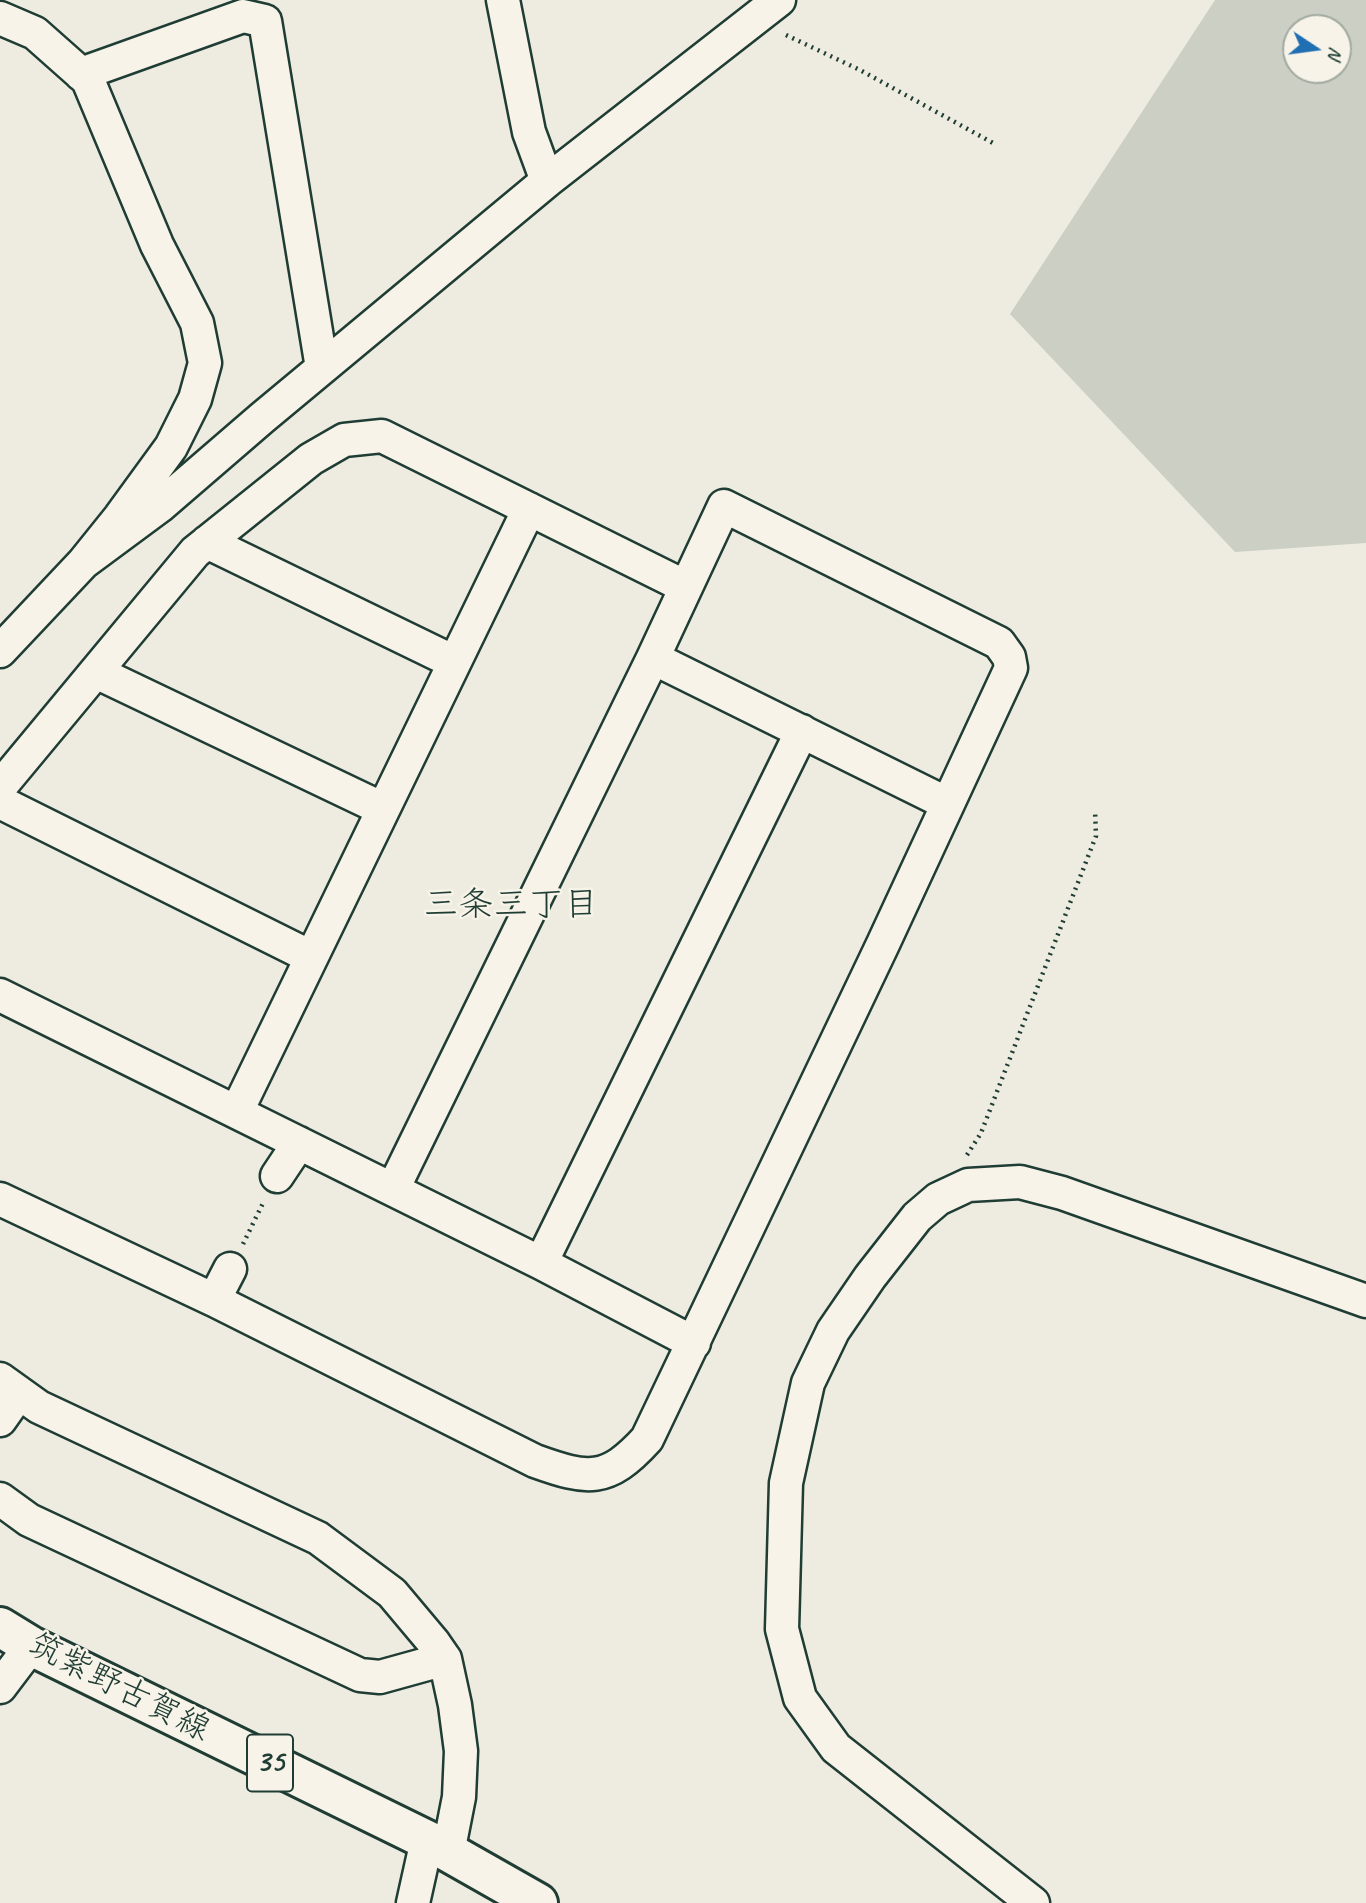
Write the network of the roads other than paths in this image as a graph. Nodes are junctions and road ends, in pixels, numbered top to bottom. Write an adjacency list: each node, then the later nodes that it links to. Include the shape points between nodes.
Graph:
1 (503, 0): 5 (street, via 529,132)
2 (779, 0): 5 (street)
3 (0, 18): 4 (street, via 35,33)
4 (81, 74): 6 (street, via 243,16 265,21); 9 (street, via 88,80 157,245 197,323 205,363 195,399 171,447)
5 (547, 181): 6 (street)
6 (322, 368): 9 (street, via 160,506)
7 (529, 509): 8 (street, via 382,436 363,437 344,440 311,459); 10 (street); 13 (street)
8 (207, 542): 13 (street); 14 (street)
9 (83, 563): 11 (street)
10 (686, 587): 12 (street); 18 (street, via 724,506 999,643 1011,668)
11 (0, 651)
12 (653, 658): 15 (street); 25 (street)
13 (454, 662): 19 (street)
14 (96, 672): 16 (street); 19 (street)
15 (802, 732): 18 (street); 27 (street)
16 (0, 787)
17 (0, 802): 20 (street)
18 (948, 804): 31 (street)
19 (383, 809): 20 (street)
20 (311, 957): 22 (street)
21 (0, 995): 22 (street)
22 (237, 1111): 23 (street)
23 (299, 1143): 24 (street); 25 (street)
24 (277, 1176)
25 (393, 1189): 27 (street)
26 (0, 1199): 29 (street)
27 (541, 1263): 31 (street)
28 (230, 1269): 29 (street)
29 (214, 1300): 31 (street, via 535,1461 585,1475 611,1471 646,1438)
30 (1366, 1301): 41 (street, via 1020,1182 968,1185 938,1199 917,1217 834,1331 808,1383 786,1483 782,1629 800,1698 836,1748)
31 (694, 1343)
32 (9, 1386): 33 (street); 36 (street, via 39,1407 318,1538 392,1593)
33 (0, 1420)
34 (0, 1499): 36 (street, via 29,1520 360,1675 380,1677)
35 (15, 1637): 37 (street); 38 (main road, 筑紫野古賀線 / 35)
36 (445, 1660): 38 (street, via 461,1751 459,1797)
37 (0, 1687)
38 (437, 1846): 39 (street); 40 (main road, 筑紫野古賀線 / 35)
39 (413, 1903)
40 (538, 1903)
41 (1033, 1903)

